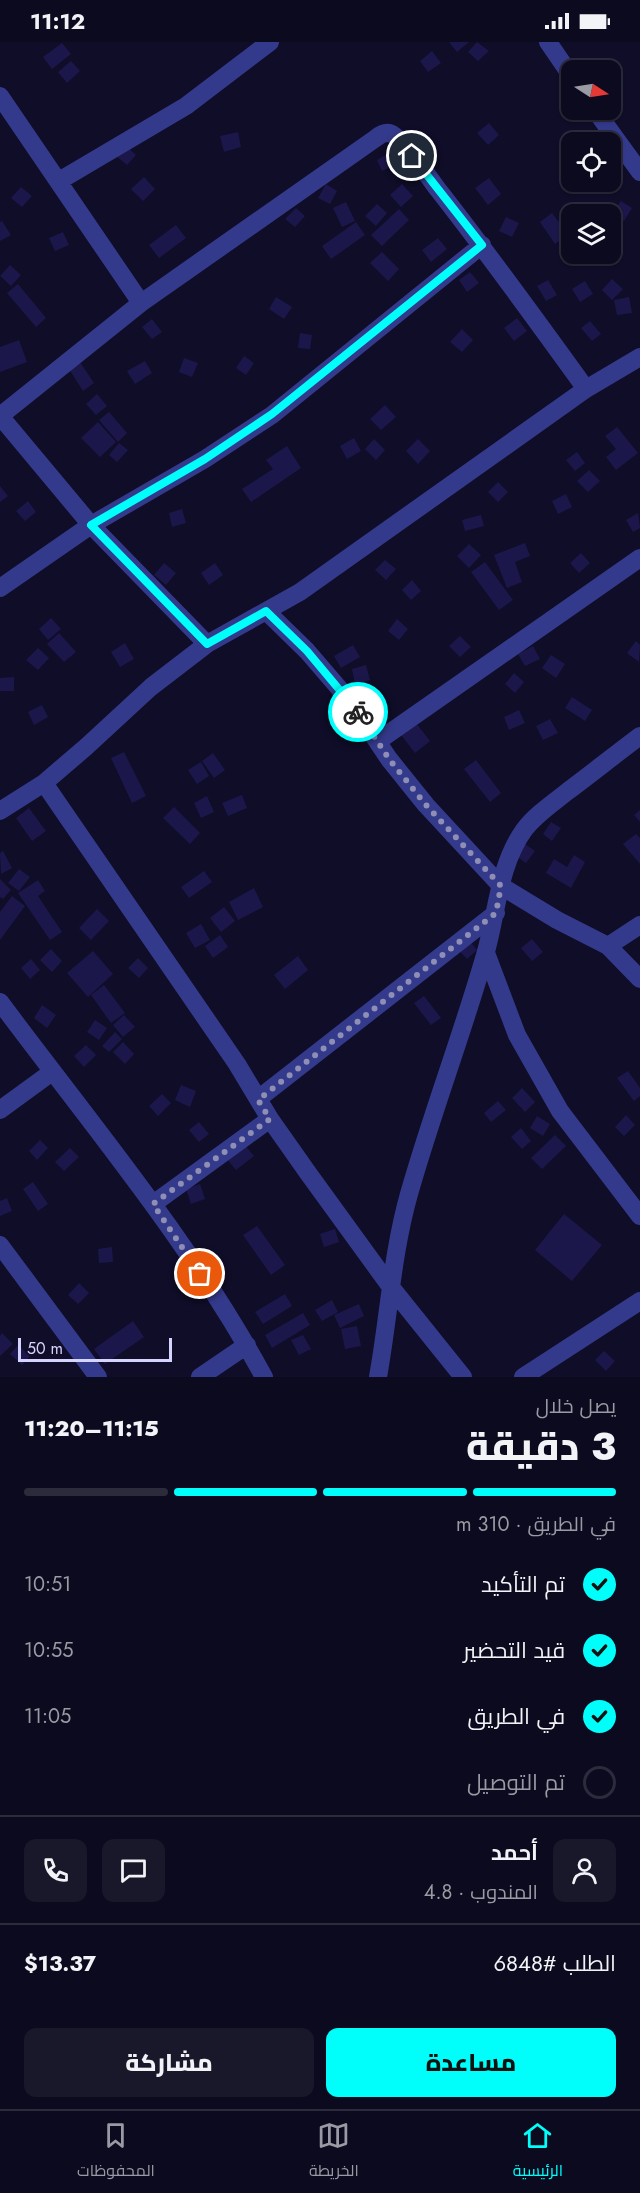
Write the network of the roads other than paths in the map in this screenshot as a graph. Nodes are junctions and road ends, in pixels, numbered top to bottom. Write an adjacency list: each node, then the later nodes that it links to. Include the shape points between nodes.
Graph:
1 (270, 42): 7 (street, via 186,106)
2 (548, 42): 3 (street)
3 (561, 61)
4 (0, 96): 7 (street)
5 (602, 120): 6 (street)
6 (640, 172)
7 (59, 181): 9 (street)
8 (482, 245): 9 (street, via 394,135 383,133); 11 (street); 13 (street, via 272,414 205,459)
9 (141, 303): 12 (street)
10 (640, 357): 11 (street)
11 (586, 389): 16 (street, via 300,592)
12 (0, 416): 13 (street)
13 (91, 525): 15 (street); 17 (street)
14 (640, 558): 19 (street)
15 (0, 588)
16 (266, 611): 17 (street); 19 (street, via 343,692)
17 (207, 644): 20 (street, via 151,687)
18 (640, 736): 22 (street, via 525,828 515,844)
19 (378, 741): 22 (street, via 426,805)
20 (44, 783): 21 (street); 30 (street)
21 (0, 811)
22 (501, 886): 23 (street); 25 (street)
23 (496, 913): 26 (street); 30 (street)
24 (640, 925): 25 (street)
25 (608, 946): 27 (street)
26 (486, 953): 34 (street, via 517,1035 560,1111); 36 (street, via 409,1195)
27 (640, 979)
28 (0, 1002): 29 (street)
29 (51, 1071): 31 (street); 33 (street)
30 (258, 1100): 32 (street)
31 (0, 1110)
32 (270, 1119): 33 (street); 36 (street)
33 (153, 1204): 38 (street)
34 (640, 1216)
35 (0, 1245): 39 (street)
36 (390, 1286): 42 (street); 43 (street)
37 (640, 1301): 44 (street)
38 (247, 1345): 40 (street); 41 (street)
39 (98, 1377)
40 (200, 1377)
41 (264, 1377)
42 (378, 1377)
43 (463, 1377)
44 (523, 1377)

